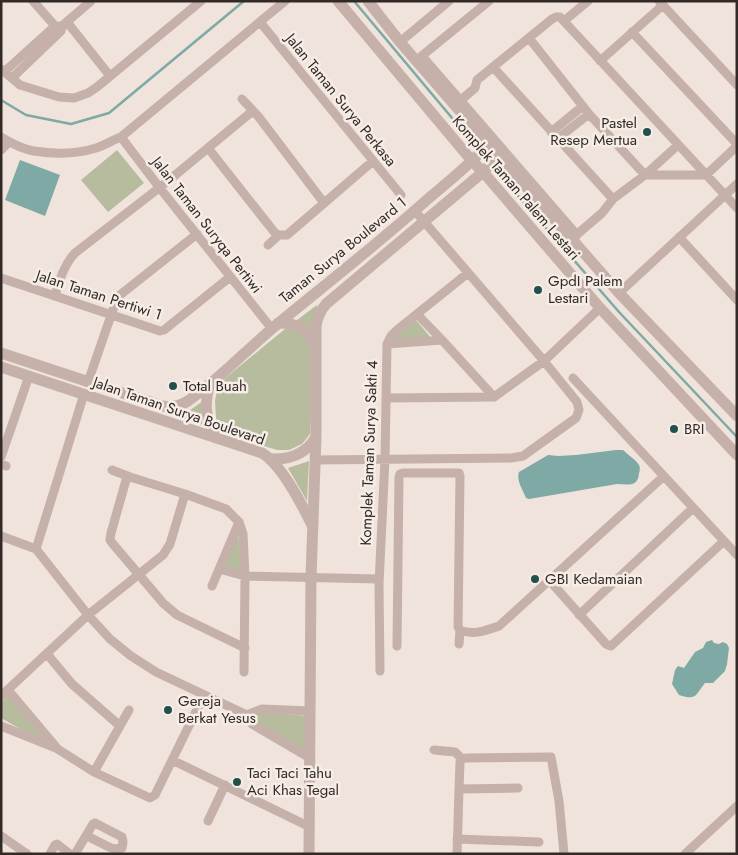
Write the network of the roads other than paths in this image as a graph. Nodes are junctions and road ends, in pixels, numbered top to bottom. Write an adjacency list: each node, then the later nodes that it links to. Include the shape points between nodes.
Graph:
1 (33, 1): 13 (street)
2 (91, 1): 13 (street)
3 (201, 1): 21 (street)
4 (285, 1): 12 (street)
5 (338, 1): 38 (street, Komplek Taman Palem Lestari)
6 (368, 1): 16 (street, Komplek Taman Palem Lestari)
7 (448, 1): 16 (street)
8 (489, 1): 17 (street)
9 (588, 1): 11 (street)
10 (661, 3): 14 (street); 23 (street)
11 (564, 21): 15 (street, via 556,17); 18 (street)
12 (260, 22): 29 (street); 39 (street, Jalan Taman Surya Perkasa)
13 (61, 25): 20 (street); 21 (street); 22 (street, via 61,31)
14 (632, 32): 18 (street); 34 (street)
15 (529, 38): 19 (street); 26 (street)
16 (400, 42): 17 (street, Komplek Taman Palem Lestari)
17 (419, 58): 25 (street); 32 (street, Komplek Taman Palem Lestari)
18 (600, 61): 33 (street)
19 (492, 67): 25 (street); 30 (street)
20 (3, 71): 22 (street)
21 (110, 76): 22 (street, via 88,93 74,98 59,97 20,85)
22 (12, 78)
23 (737, 85)
24 (242, 99): 27 (street)
25 (461, 100): 32 (street)
26 (583, 106): 28 (street); 30 (street)
27 (254, 112): 35 (street); 48 (street)
28 (590, 114): 30 (street); 42 (street)
29 (121, 136): 31 (street, via 96,148 56,153 33,151); 44 (street, Jalan Taman Suryqa Pertiwi)
30 (554, 136): 47 (street)
31 (5, 139): 36 (street)
32 (488, 143): 37 (street, Komplek Taman Palem Lestari); 38 (street, Taman Surya Boulevard 1); 54 (street)
33 (678, 145): 41 (street); 42 (street)
34 (737, 145): 41 (street)
35 (208, 148): 44 (street); 53 (street)
36 (1, 150)
37 (498, 158): 40 (street, Taman Surya Boulevard 1); 54 (street, Komplek Taman Palem Lestari)
38 (474, 159): 40 (street, Komplek Taman Palem Lestari); 50 (street, Taman Surya Boulevard 1)
39 (373, 161): 45 (street, Jalan Taman Surya Perkasa); 48 (street)
40 (485, 170): 51 (street, Taman Surya Boulevard 1); 63 (street, Komplek Taman Palem Lestari)
41 (706, 175): 42 (street); 46 (street)
42 (645, 176): 47 (street)
43 (737, 184): 46 (street)
44 (159, 187): 52 (street, Jalan Taman Suryqa Pertiwi); 61 (street, via 68,260)
45 (401, 195)
46 (725, 196): 49 (street); 55 (street)
47 (612, 199): 54 (street, via 609,206)
48 (324, 203): 53 (street, via 286,235)
49 (737, 208)
50 (415, 211): 51 (street); 66 (street, Taman Surya Boulevard 1)
51 (425, 222): 57 (street); 69 (street, Taman Surya Boulevard 1, via 326,304 319,313)
52 (196, 234): 58 (street, Jalan Taman Suryqa Pertiwi); 65 (street, via 120,295)
53 (279, 235): 56 (street)
54 (575, 237): 60 (street, Komplek Taman Palem Lestari)
55 (679, 237): 60 (street); 62 (street)
56 (268, 245)
57 (468, 272): 64 (street, Komplek Taman Surya Sakti 4); 71 (street)
58 (230, 277): 65 (street, Jalan Taman Pertiwi 1, via 164,330 156,331); 66 (street, Jalan Taman Suryqa Pertiwi)
59 (1, 278): 61 (street, Jalan Taman Pertiwi 1)
60 (620, 293): 80 (street, Komplek Taman Palem Lestari)
61 (55, 295): 65 (street, Jalan Taman Pertiwi 1)
62 (737, 300)
63 (600, 308): 71 (street); 84 (street, Komplek Taman Palem Lestari)
64 (417, 314): 67 (street); 68 (street, Komplek Taman Surya Sakti 4)
65 (111, 315): 75 (street)
66 (275, 326): 69 (street, via 293,324 302,328); 76 (street, Taman Surya Boulevard 1)
67 (442, 340): 68 (street); 78 (street)
68 (386, 344): 79 (street, Komplek Taman Surya Sakti 4)
69 (316, 348): 82 (street, Taman Surya Boulevard 1)
70 (1, 353): 75 (street, Jalan Taman Surya Boulevard)
71 (544, 360): 78 (street); 87 (street, via 578,402 579,410 576,418 523,456)
72 (1, 366): 73 (street, Jalan Taman Surya Boulevard)
73 (28, 376): 77 (street, Jalan Taman Surya Boulevard); 81 (street)
74 (573, 378): 90 (street)
75 (88, 382): 76 (street, Jalan Taman Surya Boulevard, via 167,407 187,402)
76 (210, 383): 83 (street, via 206,408)
77 (84, 394): 83 (street, Jalan Taman Surya Boulevard); 98 (street)
78 (494, 397): 79 (street)
79 (386, 398): 87 (street, Komplek Taman Surya Sakti 4)
80 (737, 416)
81 (5, 434): 85 (street)
82 (316, 437): 86 (street, via 298,455); 88 (street, Jalan Taman Surya Boulevard)
83 (216, 438): 86 (street, Jalan Taman Surya Boulevard, via 257,451)
84 (737, 455)
85 (1, 457)
86 (270, 459): 95 (street, Jalan Taman Surya Boulevard, via 296,494)
87 (385, 459): 88 (street); 104 (street, Komplek Taman Surya Sakti 4)
88 (315, 460): 95 (street, Jalan Taman Surya Boulevard)
89 (112, 470): 91 (street)
90 (664, 476): 93 (street); 105 (street)
91 (130, 477): 92 (street); 101 (street, via 126,480 110,540)
92 (185, 494): 94 (street, via 226,508); 101 (street, via 167,549)
93 (693, 508): 97 (street); 108 (street)
94 (239, 522): 100 (street); 102 (street, via 244,534)
95 (313, 527): 103 (street, Jalan Taman Surya Boulevard)
96 (1, 536): 98 (street)
97 (724, 541): 99 (street); 108 (street, via 612,645 606,644)
98 (36, 548): 107 (street)
99 (737, 555)
100 (219, 569): 102 (street); 106 (street)
101 (139, 574): 107 (street); 112 (street, via 177,615)
102 (245, 576): 103 (street); 112 (street)
103 (311, 577): 104 (street); 119 (street, Jalan Taman Surya Boulevard)
104 (380, 579): 114 (street, Komplek Taman Surya Sakti 4)
105 (549, 580): 108 (street); 109 (street, via 499,626 484,632)
106 (212, 586)
107 (88, 615): 113 (street); 117 (street, via 110,640 131,656)
108 (579, 615)
109 (460, 630): 110 (street); 111 (street, via 459,473 403,473 399,477)
110 (459, 644)
111 (397, 646)
112 (245, 648): 115 (street)
113 (47, 654): 116 (street); 122 (street, via 72,684)
114 (380, 671)
115 (244, 672)
116 (4, 693): 123 (street)
117 (204, 695): 120 (street); 127 (street)
118 (129, 710): 122 (street)
119 (310, 711): 120 (street, via 262,709); 125 (street, Jalan Taman Surya Boulevard)
120 (247, 715): 125 (street, via 252,724)
121 (1, 726): 123 (street)
122 (120, 726): 128 (street)
123 (56, 748): 128 (street)
124 (434, 750): 126 (street, via 455,752)
125 (310, 758): 134 (street, Jalan Taman Surya Boulevard)
126 (462, 758): 131 (street); 145 (street, via 551,757)
127 (172, 760): 128 (street, via 155,795 150,798); 129 (street)
128 (94, 772)
129 (225, 785): 133 (street); 134 (street)
130 (518, 788): 131 (street)
131 (459, 789): 137 (street)
132 (737, 806): 146 (street)
133 (208, 821)
134 (310, 827): 143 (street, Jalan Taman Surya Boulevard)
135 (1, 836): 139 (street)
136 (86, 836): 142 (street)
137 (457, 839): 138 (street); 144 (street)
138 (539, 842)
139 (27, 854)
140 (50, 854): 141 (street, via 57,844)
141 (70, 854)
142 (75, 854)
143 (309, 854)
144 (457, 854)
145 (564, 854)
146 (685, 854)

